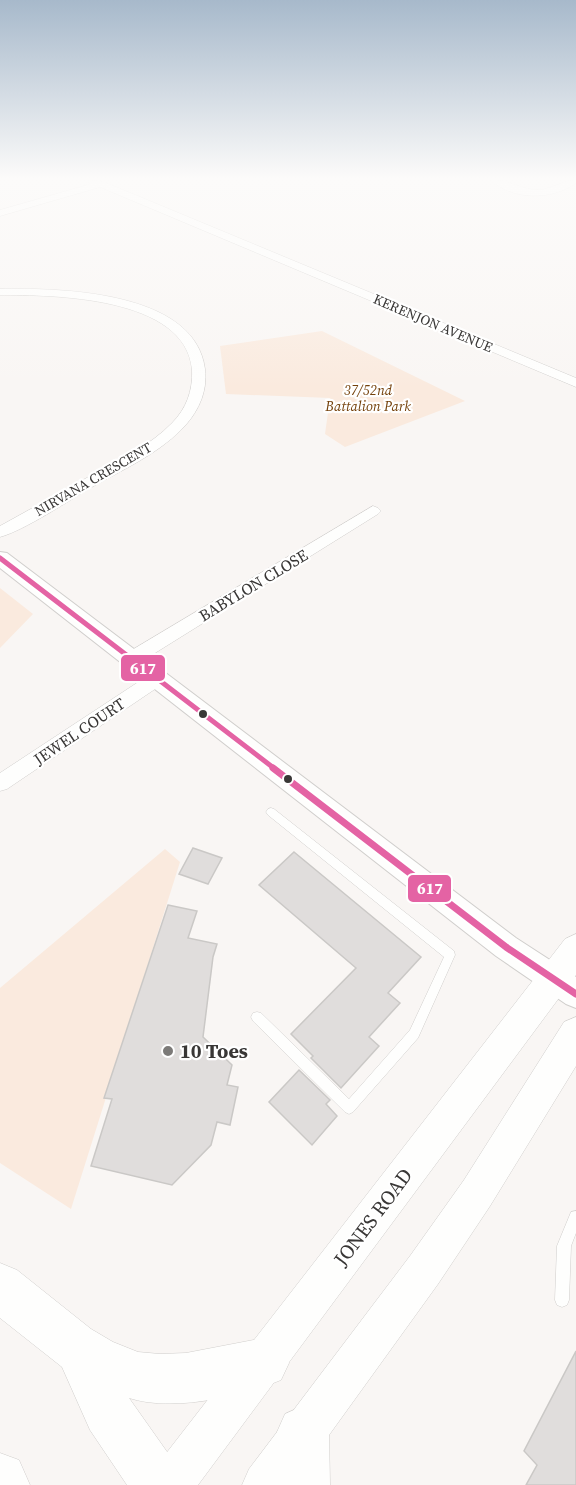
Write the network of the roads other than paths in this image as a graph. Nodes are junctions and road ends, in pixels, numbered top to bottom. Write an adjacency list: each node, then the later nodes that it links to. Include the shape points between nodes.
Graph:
1 (257, 249): 3 (street, KERENJON AVENUE)
2 (0, 292): 5 (street, NIRVANA CRESCENT, via 67,292 105,298 162,319 183,336 197,358 200,383 184,418 162,438 137,456)
3 (576, 383)
4 (373, 511): 7 (street, BABYLON CLOSE)
5 (0, 532)
6 (0, 558): 7 (street)
7 (133, 658): 8 (street)
8 (158, 678): 9 (street, JEWEL COURT); 11 (street, via 488,934)
9 (0, 783)
10 (271, 812): 12 (lane, via 450,955 414,1034 349,1108)
11 (568, 974): 18 (main road, JONES ROAD)
12 (257, 1017)
13 (576, 1034): 19 (main road, via 560,1074 424,1270)
14 (576, 1217): 16 (lane, via 564,1246)
15 (0, 1287): 17 (highway)
16 (562, 1300)
17 (79, 1349): 18 (highway, via 117,1369 158,1379 208,1375); 22 (highway, via 108,1412)
18 (264, 1363): 23 (main road, JONES ROAD)
19 (303, 1432): 24 (main road); 25 (highway)
20 (0, 1479): 21 (highway)
21 (4, 1485)
22 (159, 1485)
23 (170, 1485)
24 (265, 1485)
25 (304, 1485)

